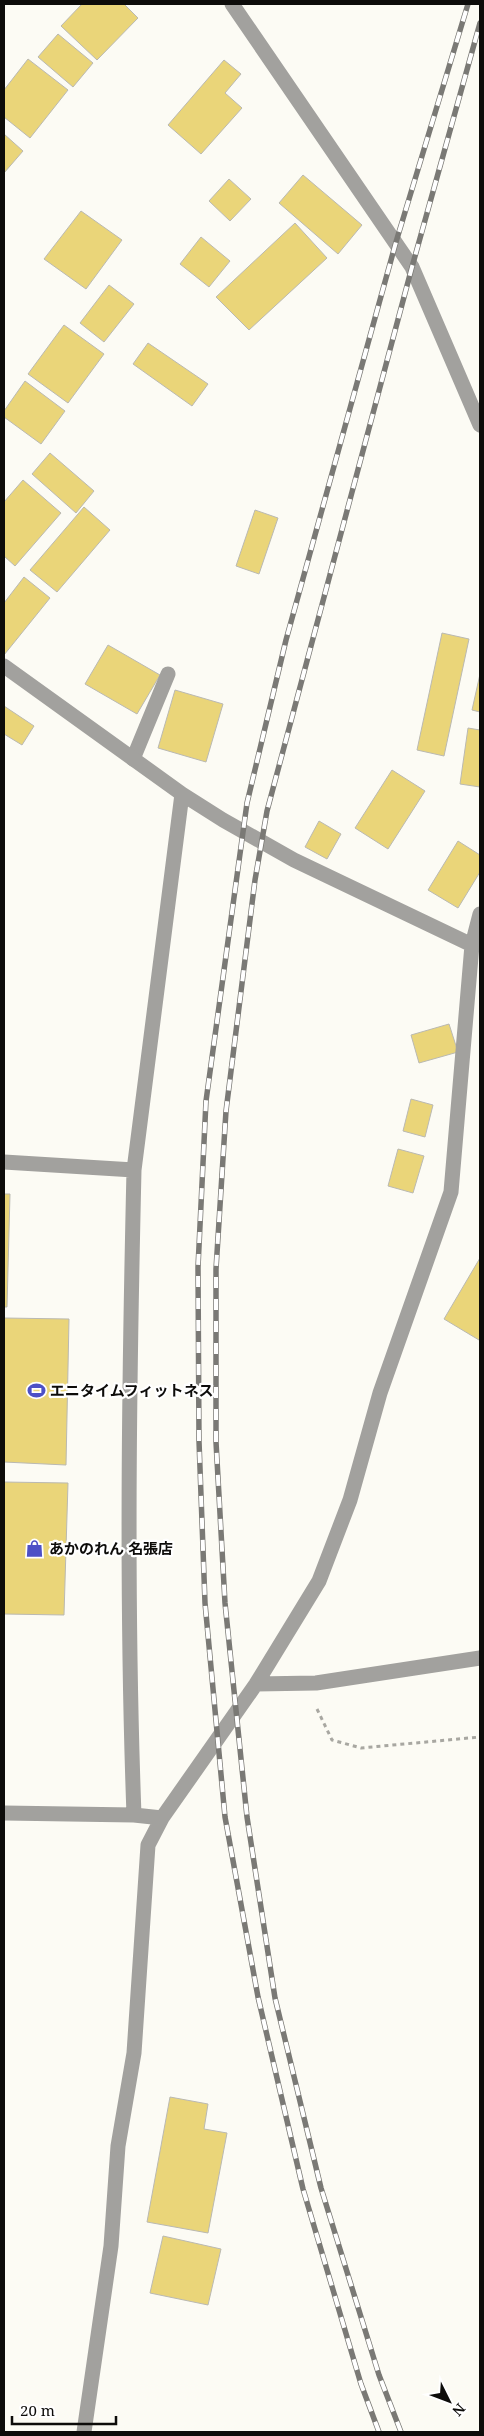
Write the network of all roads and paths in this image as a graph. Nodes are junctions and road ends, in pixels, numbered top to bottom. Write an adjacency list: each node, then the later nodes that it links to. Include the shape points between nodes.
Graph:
1 (232, 4): 2 (street, via 412,267)
2 (480, 425)
3 (4, 666): 5 (street)
4 (168, 674): 5 (street)
5 (134, 759): 6 (street)
6 (182, 794): 8 (street, via 294,860); 10 (street)
7 (480, 914): 8 (street)
8 (472, 945): 13 (street, via 451,1192 380,1393 350,1500 319,1580)
9 (4, 1162): 10 (street)
10 (134, 1170): 16 (street, via 128,1430)
11 (480, 1658): 12 (street)
12 (304, 1683): 13 (street); 14 (path, via 332,1740 361,1748)
13 (256, 1684): 17 (street)
14 (480, 1737)
15 (4, 1813): 16 (street)
16 (134, 1815): 17 (street)
17 (162, 1818): 18 (street, via 148,1845 134,2053 118,2146 111,2246)
18 (84, 2432)

